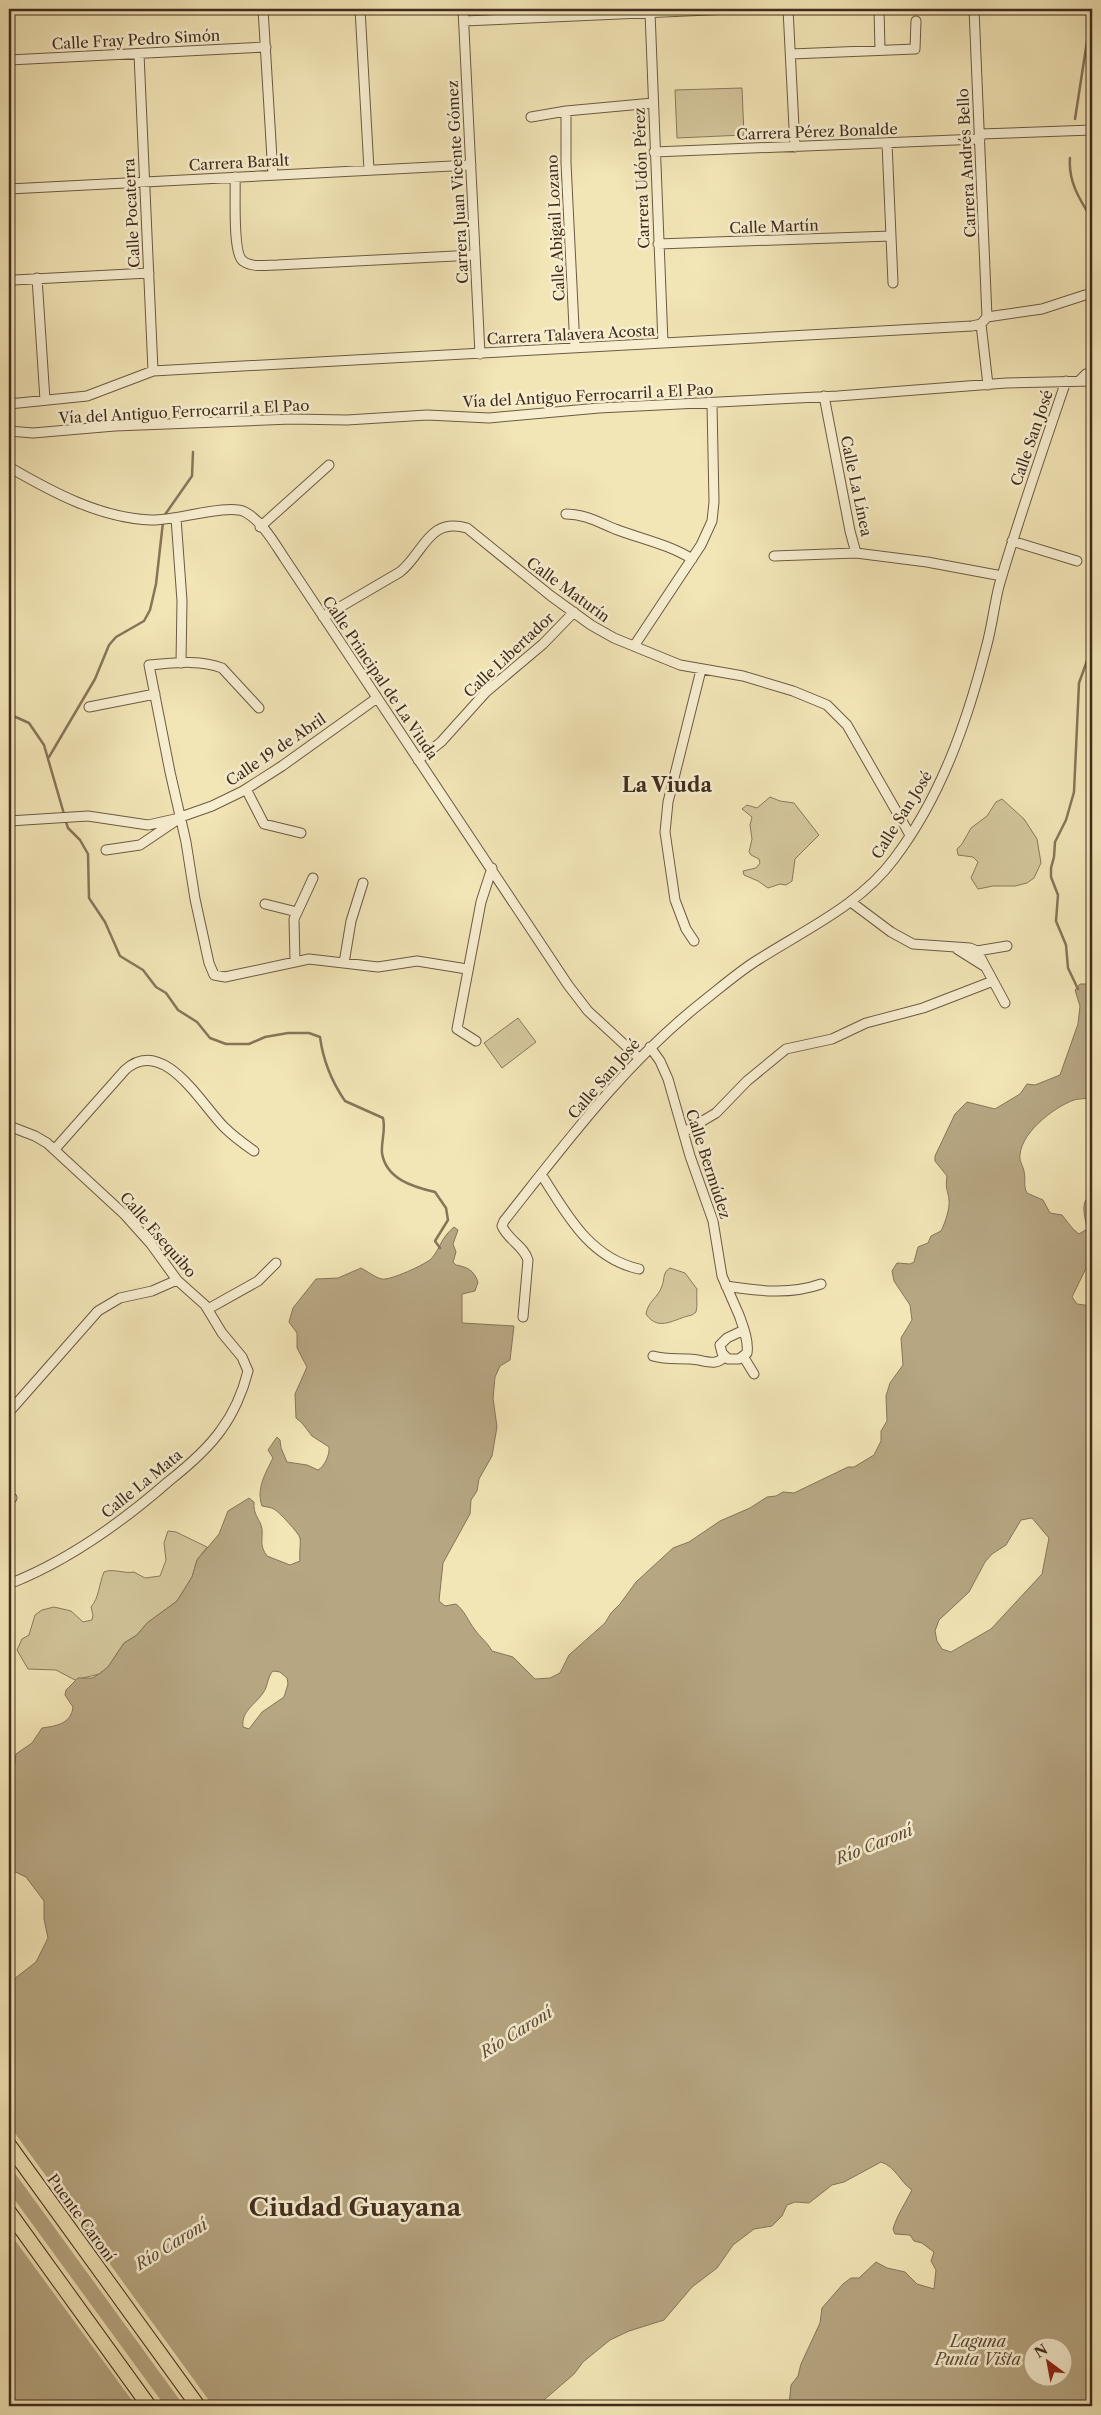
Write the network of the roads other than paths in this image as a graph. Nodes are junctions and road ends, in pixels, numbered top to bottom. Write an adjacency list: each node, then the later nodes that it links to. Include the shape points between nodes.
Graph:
1 (263, 9): 12 (street)
2 (360, 9): 26 (street)
3 (463, 9): 10 (street, Carrera Juan Vicente Gómez)
4 (731, 9): 8 (street)
5 (788, 9): 15 (street)
6 (879, 9): 13 (street)
7 (974, 9): 21 (street, Carrera Andrés Bello)
8 (650, 12): 9 (street); 17 (street, Carrera Udón Pérez)
9 (557, 13): 10 (street)
10 (464, 21): 25 (street, Carrera Juan Vicente Gómez)
11 (916, 21): 13 (street, via 915,49)
12 (266, 47): 14 (street, Calle Fray Pedro Simón); 27 (street)
13 (880, 50): 15 (street)
14 (139, 54): 16 (street, Calle Fray Pedro Simón); 29 (street, Calle Pocaterra)
15 (791, 54): 23 (street)
16 (9, 60)
17 (652, 103): 18 (street); 24 (street, Carrera Udón Pérez)
18 (568, 111): 19 (street); 41 (street, Calle Abigaíl Lozano, via 566,163)
19 (531, 118)
20 (1092, 130): 21 (street, Carrera Pérez Bonalde)
21 (980, 136): 22 (street, Carrera Pérez Bonalde); 39 (street, Carrera Andrés Bello)
22 (887, 143): 23 (street, Carrera Pérez Bonalde); 31 (street)
23 (795, 147): 24 (street, Carrera Pérez Bonalde)
24 (654, 152): 32 (street, Carrera Udón Pérez)
25 (471, 165): 26 (street, Carrera Baralt); 33 (street, Carrera Juan Vicente Gómez)
26 (369, 170): 27 (street, Carrera Baralt)
27 (273, 175): 28 (street, Carrera Baralt)
28 (235, 177): 29 (street, Carrera Baralt); 33 (street, via 236,245 240,259 247,263 277,265)
29 (145, 182): 30 (street, Carrera Baralt); 34 (street, Calle Pocaterra)
30 (9, 189)
31 (891, 236): 32 (street, Calle Martín); 37 (street)
32 (658, 244): 40 (street, Carrera Udón Pérez)
33 (475, 255): 42 (street, Carrera Juan Vicente Gómez)
34 (149, 273): 35 (street); 43 (street, Calle Pocaterra)
35 (37, 278): 36 (street); 50 (street)
36 (14, 280)
37 (893, 283)
38 (1085, 294): 39 (street, Carrera Talavera Acosta, via 1042,309)
39 (984, 320): 40 (street, Carrera Talavera Acosta, via 832,335); 48 (street, Carrera Andrés Bello)
40 (663, 343): 41 (street, Carrera Talavera Acosta)
41 (575, 348): 42 (street, Carrera Talavera Acosta)
42 (480, 354): 43 (street, Carrera Talavera Acosta)
43 (153, 371): 50 (street, Carrera Talavera Acosta, via 99,393)
44 (1092, 372): 46 (street)
45 (1066, 380): 46 (street, Vía del Antiguo Ferrocarril a El Pao); 48 (street, Vía del Antiguo Ferrocarril a El Pao); 59 (street, Calle San José)
46 (1080, 380): 47 (street, Vía del Antiguo Ferrocarril a El Pao)
47 (1092, 381)
48 (988, 384): 49 (street, Vía del Antiguo Ferrocarril a El Pao)
49 (824, 396): 52 (street, Vía del Antiguo Ferrocarril a El Pao); 60 (street, Calle La Línea)
50 (45, 400): 51 (street, Carrera Talavera Acosta)
51 (9, 404)
52 (712, 404): 53 (street, Vía del Antiguo Ferrocarril a El Pao, via 646,405 489,418 427,415 338,420 291,418); 62 (street, via 713,512 708,530)
53 (9, 431)
54 (329, 465): 58 (street)
55 (9, 467): 57 (street, Calle Principal de La Viuda, via 81,504 122,516)
56 (566, 514): 62 (street, via 585,516 671,547)
57 (172, 519): 58 (street, Calle Principal de La Viuda, via 238,510 245,512); 68 (street, via 182,601)
58 (260, 527): 66 (street, Calle Principal de La Viuda)
59 (1012, 541): 63 (street); 64 (street, Calle San José)
60 (856, 553): 61 (street); 64 (street, Calle La Línea)
61 (774, 556)
62 (692, 558): 67 (street)
63 (1077, 561)
64 (1002, 576): 79 (street, Calle San José, via 988,643 968,713 945,773)
65 (574, 612): 66 (street, Calle Maturín, via 467,528 459,526 429,535 410,564 400,572); 67 (street, Calle Maturín, via 591,625); 74 (street, Calle Libertador, via 486,692 441,742)
66 (323, 617): 71 (street, Calle Principal de La Viuda)
67 (634, 646): 69 (street, Calle Maturín, via 658,658)
68 (181, 663): 70 (street, via 149,666); 73 (street, via 222,668)
69 (701, 670): 79 (street, Calle Maturín, via 743,676 827,704 850,730); 87 (street, via 668,802 665,832 675,900)
70 (155, 694): 72 (street); 76 (street)
71 (377, 698): 74 (street, Calle Principal de La Viuda); 75 (street, Calle 19 de Abril)
72 (89, 707)
73 (259, 708)
74 (418, 760): 81 (street, Calle Principal de La Viuda)
75 (246, 789): 76 (street, Calle 19 de Abril); 78 (street, via 264,824)
76 (181, 817): 77 (street, Calle 19 de Abril, via 148,825 88,816); 80 (street, via 140,845); 91 (street, via 199,918 214,975 225,977)
77 (9, 821)
78 (300, 833)
79 (910, 835): 84 (street, Calle San José, via 893,860)
80 (106, 850)
81 (492, 868): 93 (street, via 481,902); 98 (street, Calle Principal de La Viuda, via 580,1002)
82 (313, 878): 86 (street)
83 (363, 883): 92 (street, via 351,921)
84 (851, 902): 89 (street, via 908,941 918,945); 97 (street, Calle San José, via 750,965)
85 (265, 904): 86 (street)
86 (297, 912): 91 (street, via 293,928)
87 (694, 941)
88 (1007, 946): 90 (street)
89 (949, 947): 90 (street); 94 (street, via 969,955)
90 (977, 951): 94 (street)
91 (295, 961): 92 (street, via 319,959)
92 (344, 963): 93 (street, via 378,967 417,961)
93 (468, 969): 96 (street, via 457,1029)
94 (991, 977): 95 (street); 100 (street, via 924,1008 866,1023 832,1039 786,1048 747,1080 716,1113)
95 (1005, 1003)
96 (476, 1041)
97 (650, 1047): 98 (street, Calle San José); 100 (street, Calle Bermúdez, via 664,1067)
98 (639, 1058): 103 (street, Calle San José)
99 (9, 1126): 101 (street, Calle Esequibo, via 35,1136)
100 (684, 1132): 108 (street, Calle Bermúdez, via 713,1221 719,1268)
101 (55, 1149): 102 (street, via 125,1070 145,1059 162,1065 183,1079 201,1096 224,1127); 106 (street, Calle Esequibo, via 138,1229)
102 (254, 1151)
103 (541, 1174): 105 (street, via 566,1215 584,1236 614,1260); 110 (street, Calle San José, via 502,1226 528,1260)
104 (276, 1263): 109 (street, via 258,1281)
105 (638, 1269)
106 (176, 1280): 109 (street, Calle Esequibo); 117 (street, via 152,1291 120,1298 98,1311)
107 (821, 1284): 108 (street, via 802,1290 781,1291)
108 (726, 1286): 111 (street, Calle Bermúdez)
109 (208, 1309): 115 (street, Calle Esequibo)
110 (523, 1317)
111 (744, 1330): 112 (street, Calle Bermúdez); 114 (street, via 723,1342 720,1349)
112 (746, 1353): 114 (street, via 733,1360); 116 (street, Calle Bermúdez)
113 (653, 1356): 114 (street, via 715,1362)
114 (725, 1356)
115 (246, 1363): 118 (street, Calle La Mata, via 247,1375 229,1418 192,1462 107,1530 44,1568)
116 (754, 1374)
117 (9, 1412)
118 (9, 1584)
119 (9, 1933): 120 (street)
120 (9, 1938)
121 (9, 2146): 124 (main road, Puente Caroní)
122 (9, 2212): 123 (main road)
123 (149, 2406)
124 (198, 2406)

